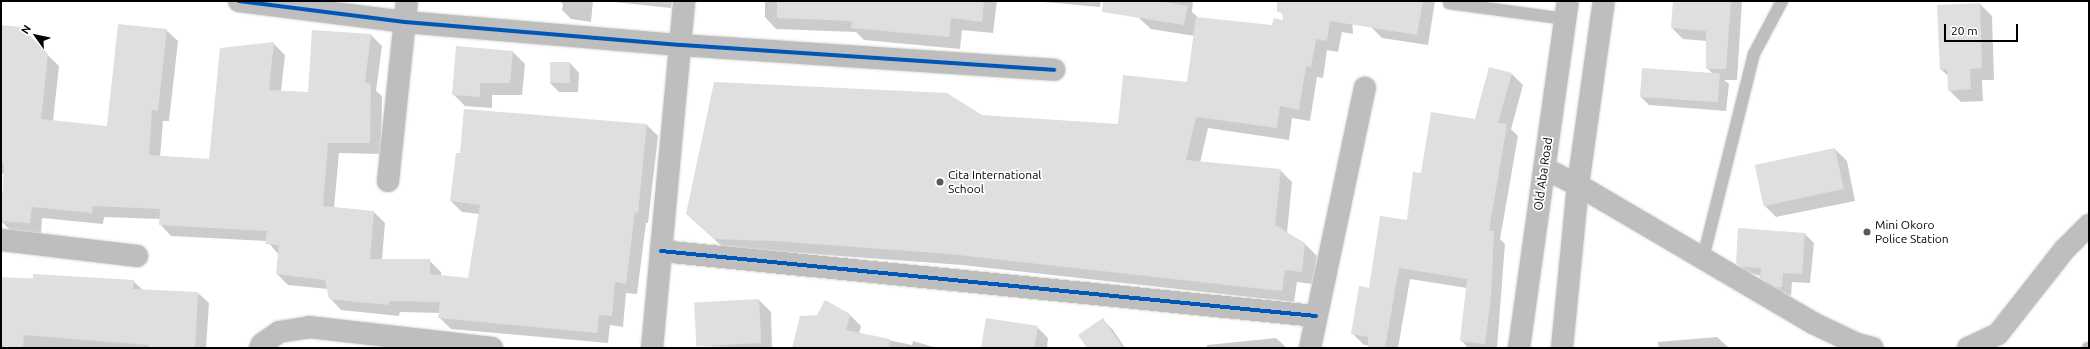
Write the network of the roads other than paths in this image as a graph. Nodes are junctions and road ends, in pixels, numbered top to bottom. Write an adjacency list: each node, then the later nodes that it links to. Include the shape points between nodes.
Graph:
1 (239, 1): 8 (street)
2 (684, 1): 9 (street)
3 (1604, 1): 14 (street)
4 (1782, 1): 19 (lane, via 1754,54)
5 (1449, 4): 6 (lane)
6 (1497, 5): 7 (lane)
7 (1567, 10): 12 (street, Old Aba Road)
8 (406, 11): 9 (street); 13 (street)
9 (680, 45): 10 (street); 17 (street)
10 (1054, 70)
11 (1365, 88): 20 (street)
12 (1544, 168): 14 (street); 26 (street, Old Aba Road)
13 (388, 181)
14 (1578, 185): 19 (street); 27 (street)
15 (2089, 225): 21 (street, via 2065,249 1998,334)
16 (1, 240): 18 (street)
17 (661, 251): 20 (street); 24 (street)
18 (137, 256)
19 (1703, 258): 28 (street, via 1813,323 1857,344)
20 (1316, 316): 25 (street)
21 (1977, 347)
22 (260, 348): 23 (street, via 279,332 309,327)
23 (492, 348)
24 (652, 348)
25 (1310, 348)
26 (1519, 348)
27 (1562, 348)
28 (1873, 348)

